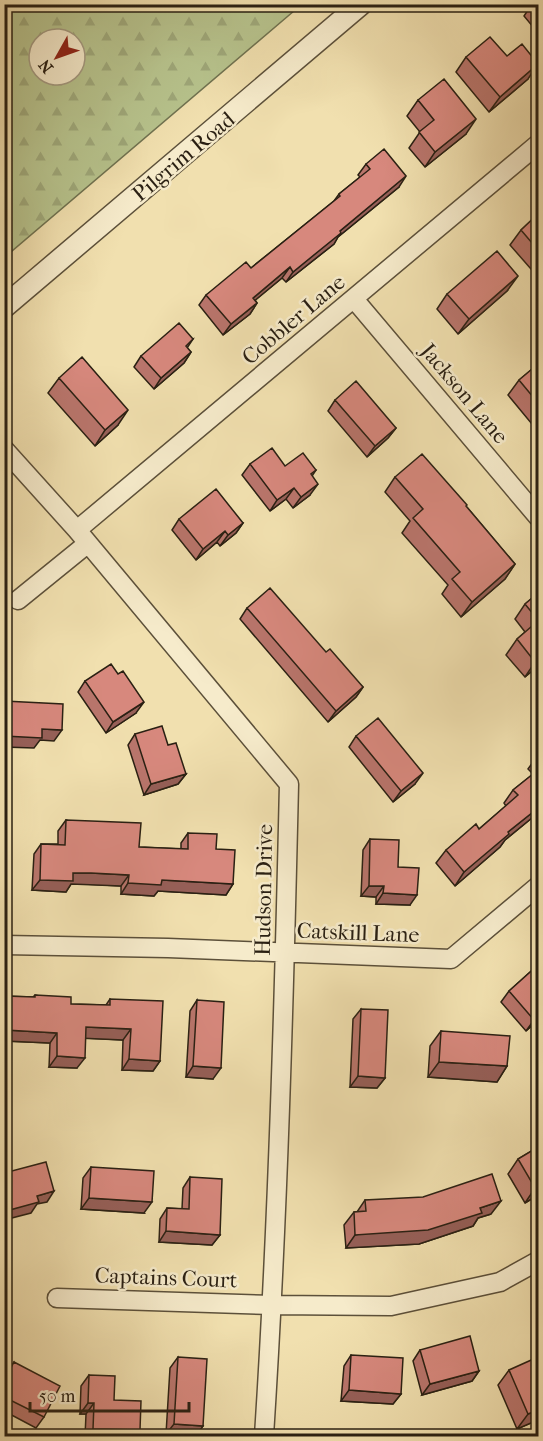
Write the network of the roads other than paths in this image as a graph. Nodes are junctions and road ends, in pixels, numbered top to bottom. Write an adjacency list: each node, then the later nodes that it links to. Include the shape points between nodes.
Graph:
1 (361, 4): 4 (street, Pilgrim Road)
2 (538, 144): 3 (street, Cobbler Lane)
3 (354, 299): 6 (street, Jackson Lane); 7 (street, Cobbler Lane)
4 (4, 307)
5 (4, 449): 7 (street, Hudson Drive)
6 (538, 518)
7 (82, 537): 8 (street, Cobbler Lane); 11 (street, Hudson Drive, via 289,784)
8 (18, 600)
9 (538, 886): 11 (street, Catskill Lane, via 451,959)
10 (4, 945): 11 (street, Catskill Lane)
11 (285, 954): 14 (street, Hudson Drive)
12 (538, 1261): 14 (street, Captains Court, via 500,1282 391,1306)
13 (57, 1298): 14 (street, Captains Court)
14 (273, 1305): 15 (street, Hudson Drive)
15 (264, 1437)

